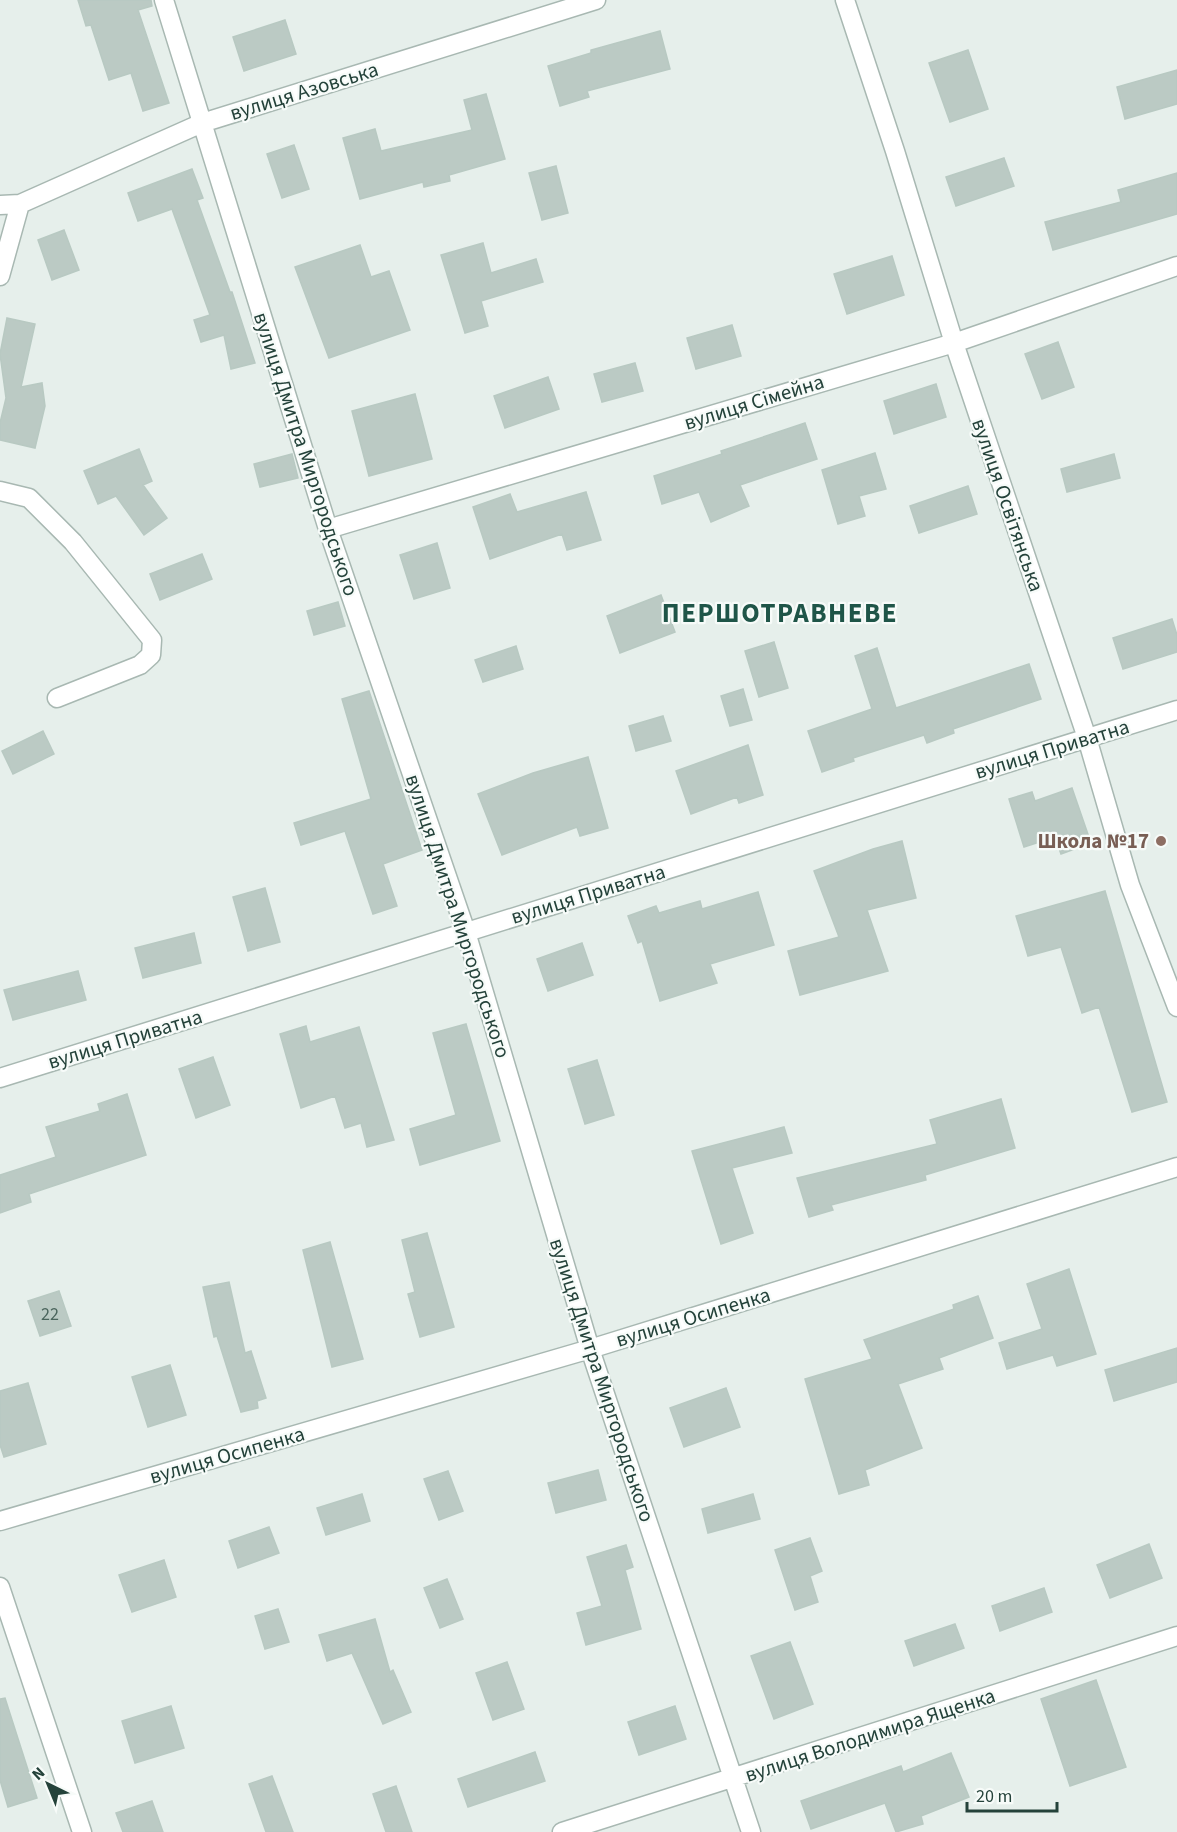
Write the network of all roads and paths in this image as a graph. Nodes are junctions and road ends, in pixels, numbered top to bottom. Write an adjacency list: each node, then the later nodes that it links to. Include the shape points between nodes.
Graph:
1 (164, 0): 4 (street, вулиця Дмитра Миргородського)
2 (596, 0): 4 (street, вулиця Азовська)
3 (845, 0): 9 (street, вулиця Освітянська)
4 (202, 123): 5 (street, вулиця Азовська); 11 (street, вулиця Дмитра Миргородського)
5 (20, 204): 6 (street); 8 (street)
6 (0, 205)
7 (1177, 266): 9 (street, вулиця Сімейна)
8 (0, 276)
9 (954, 343): 11 (street, вулиця Сімейна); 14 (street, вулиця Освітянська)
10 (0, 491): 12 (street, via 29,498 73,542 152,640 151,655 140,665)
11 (328, 529): 15 (street, вулиця Дмитра Миргородського)
12 (57, 698)
13 (1177, 710): 14 (street, вулиця Приватна)
14 (1087, 738): 15 (street, вулиця Приватна); 16 (street, вулиця Освітянська, via 1130,885)
15 (466, 932): 17 (street, вулиця Приватна); 19 (street, вулиця Дмитра Миргородського)
16 (1177, 1007)
17 (0, 1078)
18 (1177, 1167): 19 (street, вулиця Осипенка)
19 (590, 1349): 20 (street, вулиця Осипенка); 23 (street, вулиця Дмитра Миргородського)
20 (0, 1521)
21 (0, 1587): 24 (street)
22 (1177, 1636): 23 (street, вулиця Володимира Ященка)
23 (733, 1779): 25 (street, вулиця Володимира Ященка); 26 (street, вулиця Дмитра Миргородського)
24 (82, 1832)
25 (562, 1832)
26 (751, 1832)

